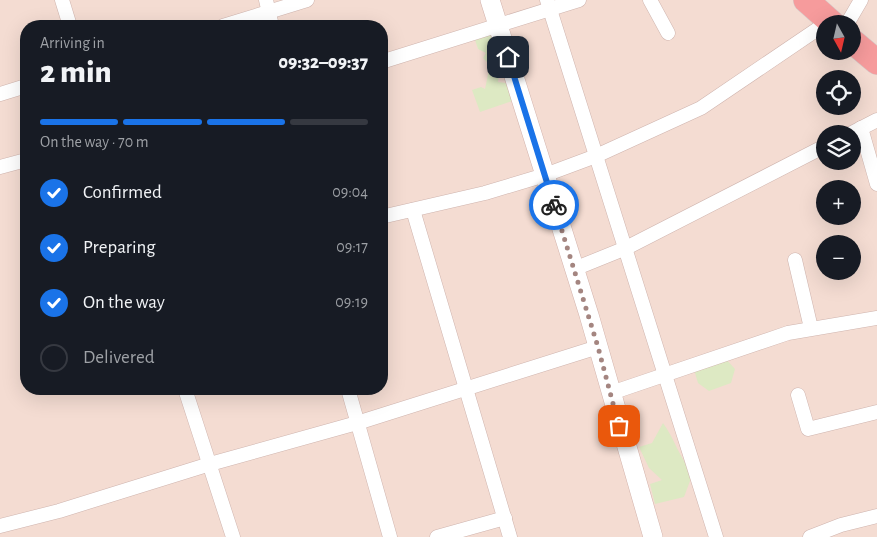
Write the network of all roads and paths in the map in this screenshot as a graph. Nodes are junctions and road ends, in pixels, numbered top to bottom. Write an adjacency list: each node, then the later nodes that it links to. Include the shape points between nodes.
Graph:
1 (62, 0): 12 (street)
2 (307, 0): 9 (street)
3 (490, 0): 14 (street)
4 (579, 0): 8 (street)
5 (650, 0): 15 (street)
6 (806, 0): 10 (highway)
7 (861, 0): 11 (street)
8 (549, 5): 14 (street); 26 (street)
9 (269, 13): 13 (street)
10 (823, 15)
11 (842, 15)
12 (68, 20)
13 (244, 20)
14 (498, 26): 18 (street); 29 (street)
15 (668, 33)
16 (816, 33): 26 (street, via 701,108)
17 (861, 49): 19 (highway)
18 (388, 60)
19 (877, 62)
20 (20, 88): 21 (street)
21 (0, 94)
22 (877, 120): 23 (street)
23 (861, 128)
24 (861, 145): 30 (street)
25 (816, 151): 33 (street)
26 (596, 156): 29 (street); 33 (street)
27 (20, 162): 28 (street)
28 (0, 167)
29 (545, 175): 31 (street); 35 (street)
30 (877, 184)
31 (413, 210): 32 (street); 40 (street)
32 (388, 215)
33 (626, 248): 35 (street); 39 (street)
34 (795, 260): 37 (street)
35 (574, 269): 38 (street)
36 (877, 318): 37 (street)
37 (810, 328): 39 (street)
38 (598, 347): 40 (street); 41 (street)
39 (667, 375): 41 (street); 56 (street)
40 (466, 389): 46 (street); 49 (street)
41 (611, 393): 55 (street)
42 (186, 395): 47 (street)
43 (350, 395): 46 (street)
44 (798, 395): 45 (street, via 808,429)
45 (877, 412)
46 (357, 423): 47 (street); 52 (street)
47 (210, 464): 50 (street); 51 (street)
48 (877, 516): 57 (street)
49 (505, 518): 53 (street); 54 (street)
50 (0, 526)
51 (233, 537)
52 (390, 537)
53 (437, 537)
54 (510, 537)
55 (653, 537)
56 (716, 537)
57 (810, 537)

